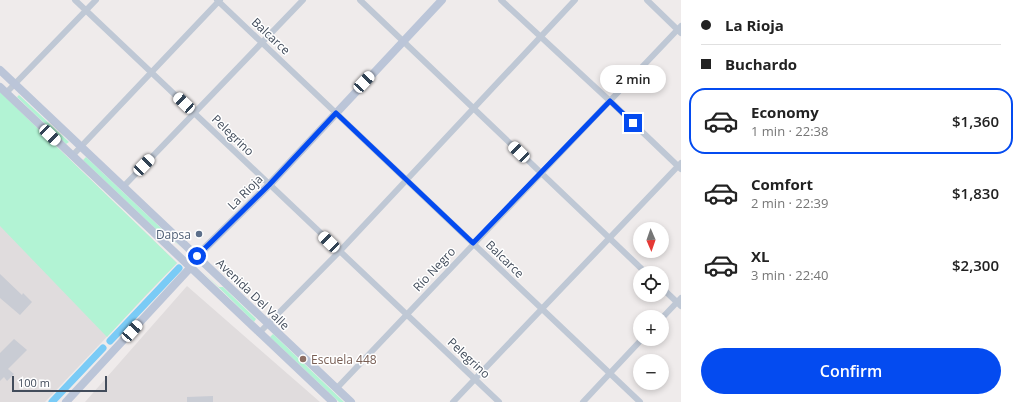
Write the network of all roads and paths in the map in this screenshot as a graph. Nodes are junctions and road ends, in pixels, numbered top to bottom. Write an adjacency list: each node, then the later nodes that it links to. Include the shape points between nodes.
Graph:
1 (75, 0): 10 (street, Pelegrino)
2 (96, 0): 10 (street)
3 (303, 0): 13 (street)
4 (360, 0): 14 (street)
5 (442, 0): 14 (main road, La Rioja)
6 (501, 0): 12 (street)
7 (575, 0): 12 (street)
8 (646, 0): 11 (street)
9 (218, 1): 13 (street, Balcarce); 16 (street)
10 (86, 10): 16 (street, Pelegrino); 17 (street)
11 (680, 29): 19 (street, Río Negro)
12 (541, 37): 19 (street); 20 (street)
13 (262, 42): 21 (street); 22 (street, Balcarce)
14 (402, 42): 20 (street); 22 (main road, La Rioja)
15 (0, 70): 17 (main road, Avenida Del Valle)
16 (152, 72): 21 (street, Pelegrino); 23 (street)
17 (14, 84): 18 (street); 23 (main road, Avenida Del Valle)
18 (3, 90): 24 (main road, Avenida Del Valle)
19 (610, 101): 25 (street); 26 (street, Río Negro)
20 (474, 108): 26 (street); 27 (street)
21 (194, 113): 28 (street, Pelegrino); 29 (street)
22 (336, 113): 27 (street, Balcarce); 28 (main road, La Rioja)
23 (81, 147): 24 (street); 29 (main road, Avenida Del Valle)
24 (72, 156): 35 (main road, Avenida Del Valle)
25 (680, 166): 30 (street)
26 (541, 173): 30 (street); 31 (street, Río Negro)
27 (407, 180): 31 (street, Balcarce); 32 (street)
28 (269, 185): 32 (street, Pelegrino); 33 (main road, La Rioja)
29 (124, 186): 33 (main road, Avenida Del Valle)
30 (609, 237): 34 (street); 38 (street)
31 (473, 243): 38 (street, Balcarce); 40 (street, Río Negro)
32 (339, 252): 40 (street, Pelegrino); 41 (street)
33 (197, 256): 35 (main road, La Rioja); 41 (main road, Avenida Del Valle)
34 (639, 266)
35 (190, 268): 42 (main road, Avenida Del Valle); 47 (main road, La Rioja)
36 (669, 293): 37 (street)
37 (680, 302): 39 (street)
38 (541, 309): 44 (street, Balcarce); 45 (street)
39 (669, 312)
40 (406, 314): 45 (street, Pelegrino); 46 (street, Río Negro)
41 (267, 324): 42 (street); 46 (main road, Avenida Del Valle)
42 (258, 333): 48 (main road, Avenida Del Valle)
43 (635, 346): 44 (street)
44 (609, 373): 52 (street); 53 (street, Balcarce)
45 (475, 379): 50 (street); 51 (street, Pelegrino)
46 (337, 388): 49 (main road, Avenida Del Valle)
47 (66, 402)
48 (333, 402)
49 (351, 402)
50 (453, 402)
51 (499, 402)
52 (583, 402)
53 (640, 402)

